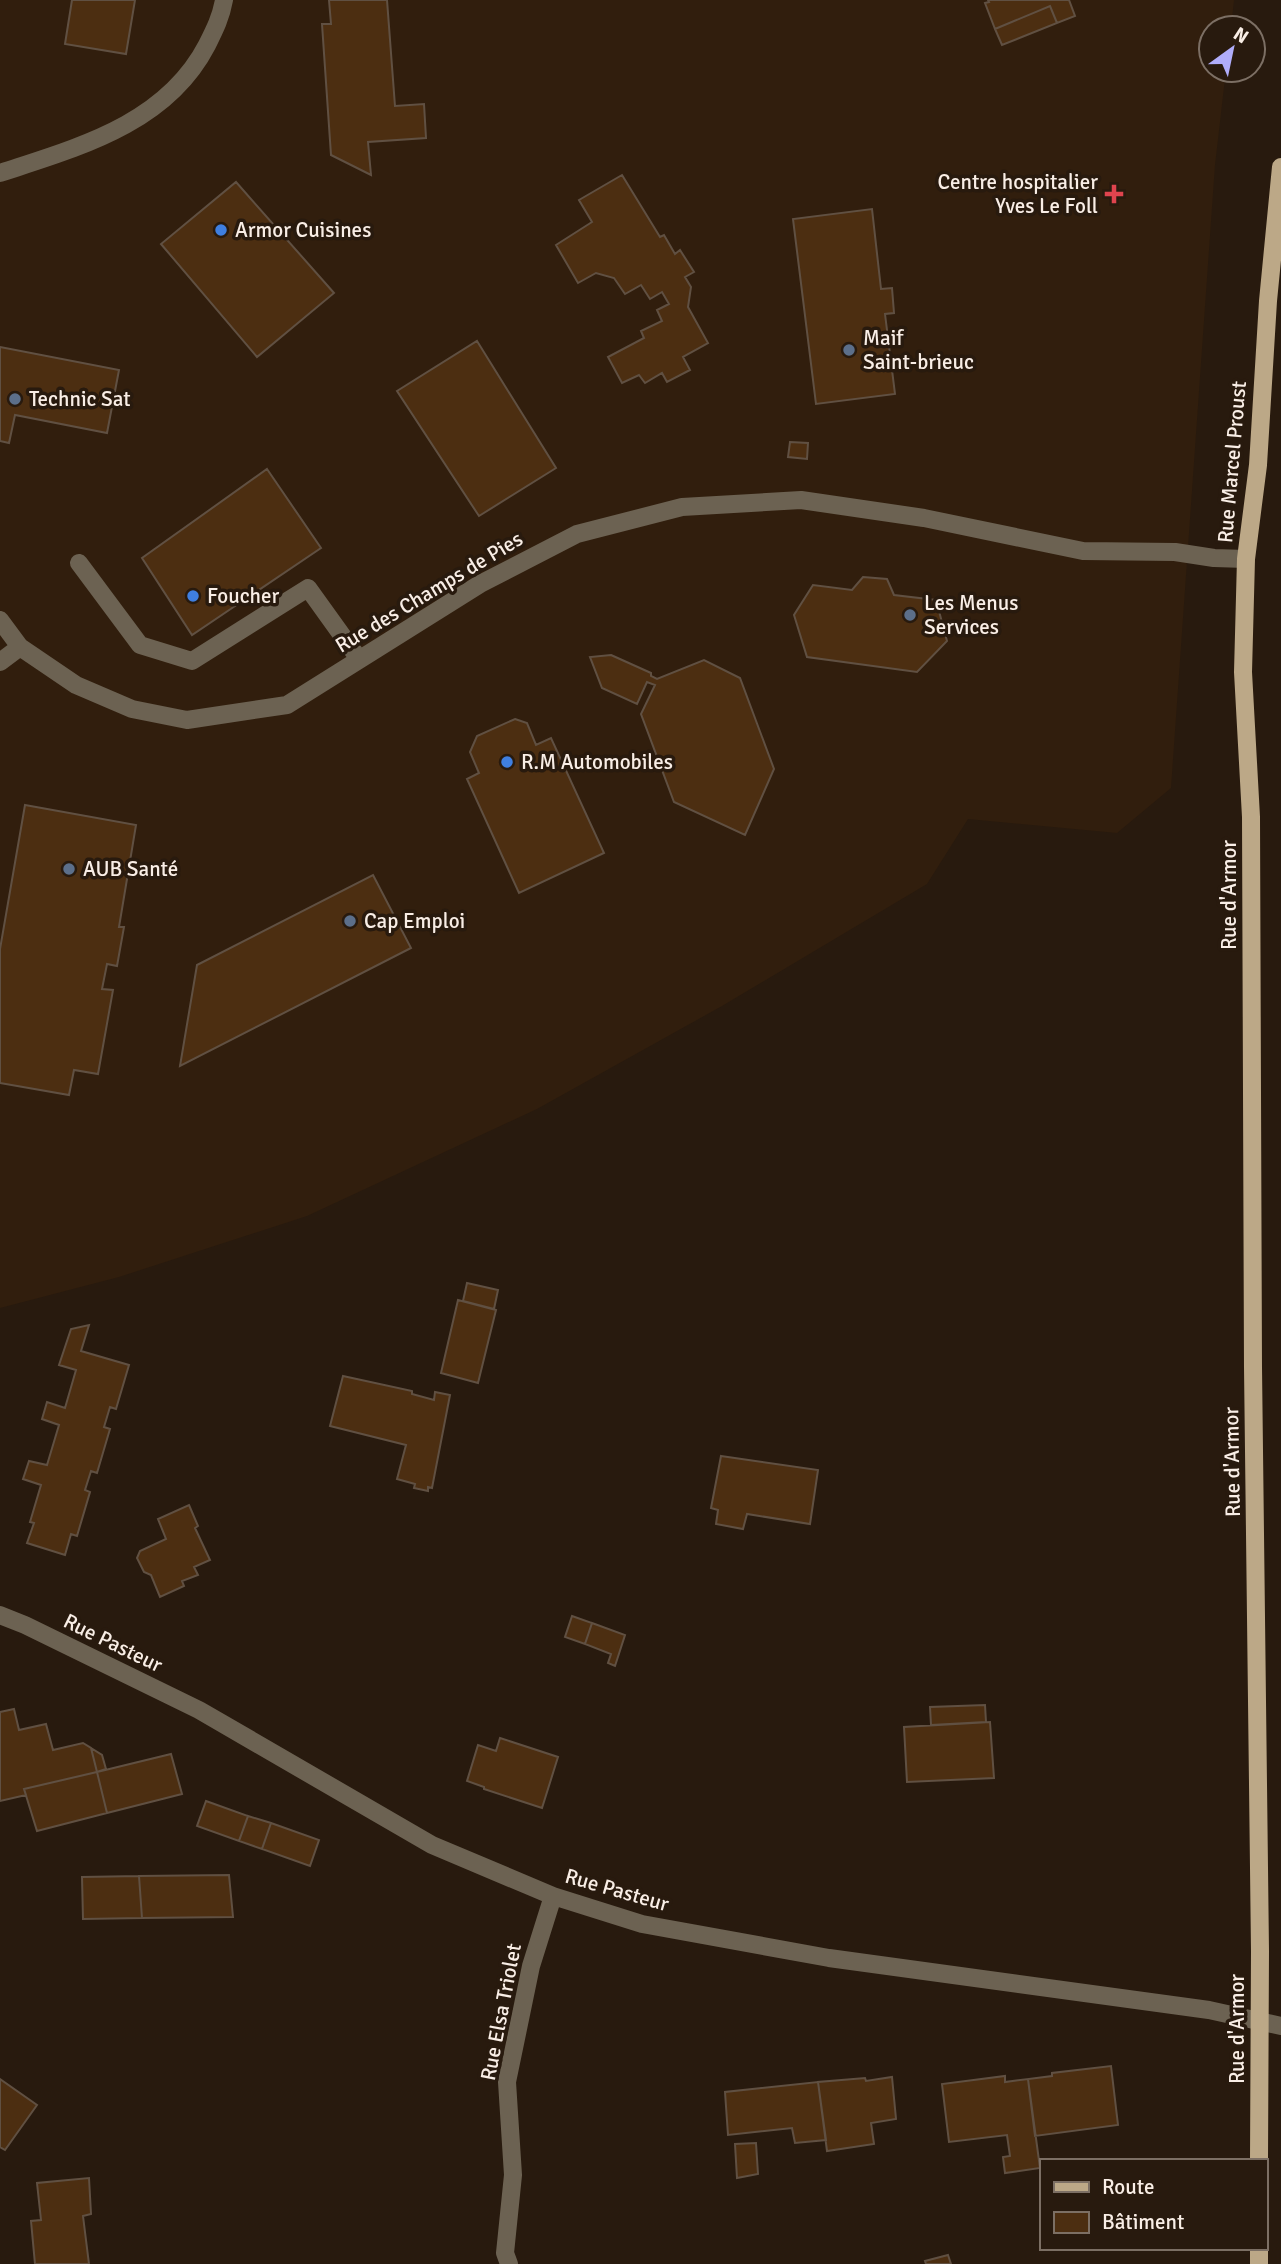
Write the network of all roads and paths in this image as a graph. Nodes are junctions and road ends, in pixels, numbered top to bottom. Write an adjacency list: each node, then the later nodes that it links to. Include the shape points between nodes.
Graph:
1 (224, 0): 3 (street, via 220,19 198,63 169,96 141,118 104,137)
2 (1281, 167): 4 (main road, Rue Marcel Proust, via 1258,465)
3 (0, 173)
4 (1246, 559): 8 (street, Rue des Champs de Pies, via 1175,552 1083,551 924,518 801,500 682,507 577,534 480,584); 10 (main road, Rue Marcel Proust, via 1243,672)
5 (79, 563): 8 (street, via 140,645 192,661 309,588)
6 (0, 620): 7 (street, Rue des Champs de Pies)
7 (20, 647): 8 (street, Rue des Champs de Pies, via 75,685 132,709 187,720 287,705); 9 (street)
8 (359, 659)
9 (0, 662)
10 (1247, 763): 13 (main road, Rue d'Armor)
11 (0, 1615): 12 (street, Rue Pasteur, via 199,1710 432,1845)
12 (553, 1896): 13 (street, Rue Pasteur, via 656,1927 829,1958 1209,2010); 16 (street, Rue Elsa Triolet, via 531,1966 507,2082 513,2175 505,2253)
13 (1260, 2022): 14 (street, Rue Pasteur); 15 (main road, Rue d'Armor)
14 (1281, 2026)
15 (1259, 2159)
16 (509, 2264)

